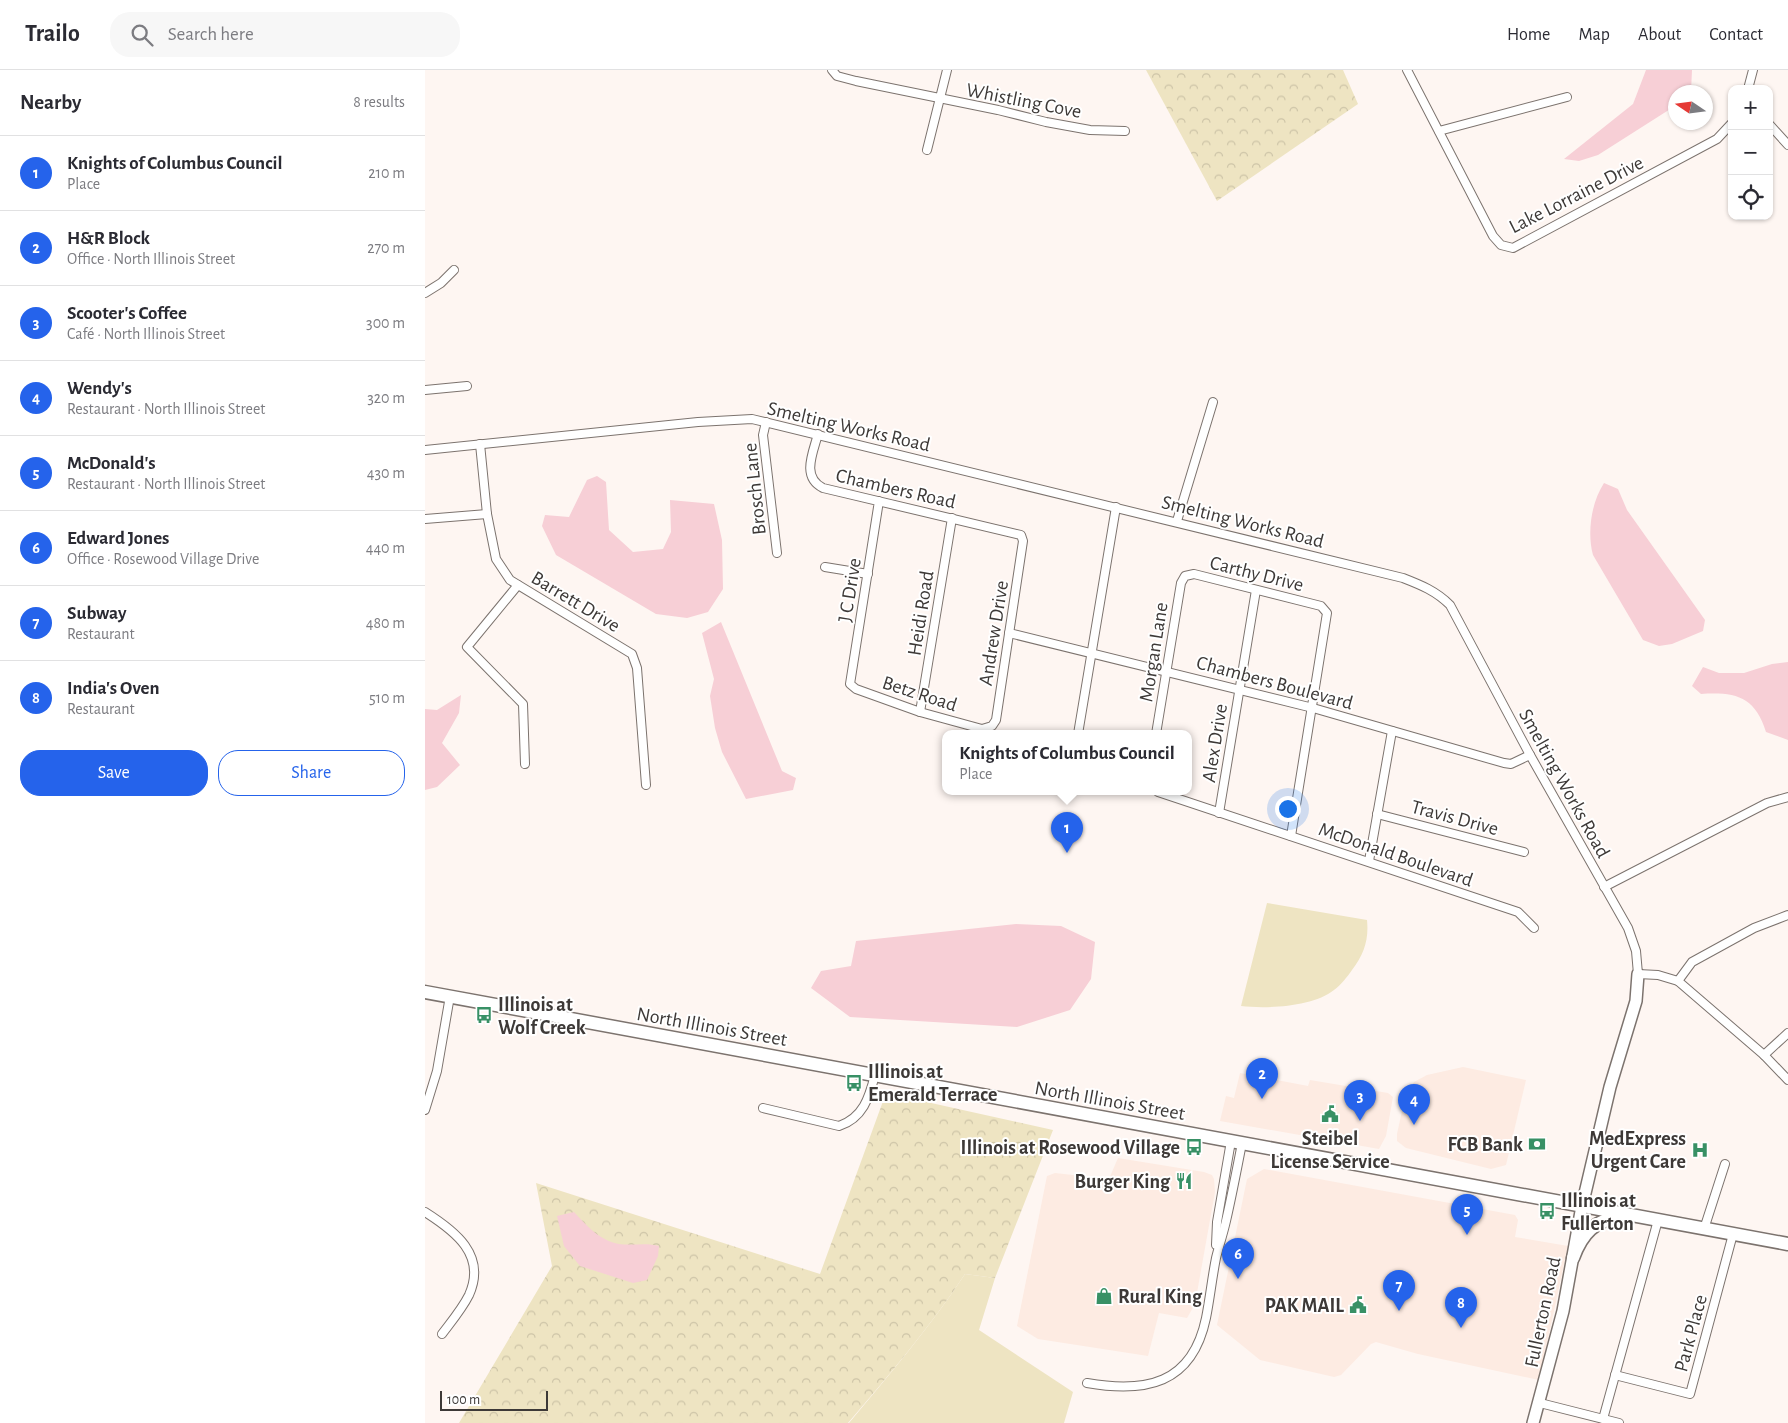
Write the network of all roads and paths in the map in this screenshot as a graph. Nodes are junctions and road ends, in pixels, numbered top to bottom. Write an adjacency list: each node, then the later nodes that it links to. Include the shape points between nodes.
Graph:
1 (832, 70): 7 (street, Whistling Cove, via 837,76 856,82)
2 (947, 70): 7 (street)
3 (1407, 70): 11 (street, Lake Lorraine Drive)
4 (1753, 70): 5 (street)
5 (1749, 85)
6 (1567, 97): 11 (street)
7 (939, 100): 10 (street, Whistling Cove, via 1073,127); 13 (street)
8 (1728, 127): 11 (street, Lake Lorraine Drive, via 1717,139 1513,248 1501,245 1493,236)
9 (1773, 128): 12 (street)
10 (1125, 131)
11 (1439, 132)
12 (1788, 145)
13 (927, 150)
14 (455, 270): 15 (street, via 441,284)
15 (425, 293)
16 (467, 386): 17 (street)
17 (425, 390)
18 (1213, 402): 28 (street)
19 (766, 422): 20 (street, Smelting Works Road); 21 (street, Smelting Works Road, via 725,420); 30 (street, Brosch Lane, via 763,435)
20 (818, 434): 23 (street, Chambers Road, via 810,470 815,484); 24 (street, Smelting Works Road)
21 (481, 444): 22 (street, Smelting Works Road); 25 (street, Barrett Drive)
22 (425, 450)
23 (879, 500): 26 (street, Chambers Road); 32 (street, J C Drive)
24 (1117, 507): 28 (street, Smelting Works Road); 37 (street)
25 (487, 514): 27 (street); 34 (street, Barrett Drive, via 496,559 510,580)
26 (951, 518): 29 (street, Chambers Road); 42 (street, Heidi Road)
27 (425, 519)
28 (1177, 521): 47 (street, Smelting Works Road, via 1403,578 1438,594 1450,605)
29 (1021, 535): 36 (street, Andrew Drive, via 1023,541)
30 (777, 553)
31 (825, 567): 32 (street)
32 (867, 574): 39 (street, J C Drive)
33 (1185, 576): 35 (street, Carthy Drive, via 1195,574); 38 (street, Morgan Lane, via 1181,583)
34 (518, 585): 48 (street, via 467,647 523,704); 49 (street, Barrett Drive, via 632,654 637,668)
35 (1257, 590): 40 (street, Alex Drive); 41 (street, Carthy Drive, via 1321,606 1327,614)
36 (1009, 633): 37 (street, Chambers Boulevard); 43 (street, Andrew Drive, via 995,720 992,726)
37 (1092, 653): 38 (street, Chambers Boulevard); 44 (street)
38 (1166, 671): 40 (street, Chambers Boulevard); 45 (street, Morgan Lane)
39 (850, 684): 42 (street, Betz Road)
40 (1239, 689): 41 (street, Chambers Boulevard); 52 (street, Alex Drive)
41 (1313, 708): 46 (street, Chambers Boulevard); 54 (street)
42 (920, 712): 43 (street, Betz Road)
43 (983, 729)
44 (1079, 730)
45 (1156, 730)
46 (1392, 732): 47 (street, Chambers Boulevard, via 1504,763 1511,764); 53 (street)
47 (1530, 755): 57 (street, Smelting Works Road)
48 (525, 764)
49 (646, 785)
50 (1167, 795): 52 (street, McDonald Boulevard)
51 (1788, 797): 57 (street, via 1767,803)
52 (1219, 813): 54 (street, McDonald Boulevard)
53 (1377, 814): 55 (street, Travis Drive); 56 (street)
54 (1291, 836): 56 (street, McDonald Boulevard)
55 (1524, 852)
56 (1369, 861): 59 (street, McDonald Boulevard, via 1518,912)
57 (1604, 887): 60 (street, Smelting Works Road, via 1628,928)
58 (1788, 915): 61 (street, via 1754,928 1692,962)
59 (1533, 928)
60 (1638, 974): 61 (street); 72 (street, Fullerton Road, via 1636,1001)
61 (1678, 980): 65 (street)
62 (425, 992): 63 (main road, North Illinois Street)
63 (451, 996): 66 (main road, North Illinois Street); 69 (street, via 437,1071)
64 (1788, 1033): 65 (street)
65 (1763, 1055): 67 (street)
66 (875, 1075): 68 (street, via 867,1102 849,1123 839,1126); 70 (main road, North Illinois Street)
67 (1788, 1080)
68 (763, 1108)
69 (425, 1110)
70 (1237, 1142): 72 (main road, North Illinois Street); 82 (street, via 1226,1224 1195,1348 1180,1368 1160,1380 1137,1387)
71 (1725, 1164): 76 (street)
72 (1582, 1206): 74 (main road, North Illinois Street); 79 (street, Fullerton Road)
73 (425, 1212): 80 (street, via 463,1241 473,1266 469,1295)
74 (1630, 1215): 75 (main road, North Illinois Street); 79 (main road, via 1591,1227)
75 (1658, 1220): 76 (main road, North Illinois Street); 81 (street)
76 (1704, 1229): 77 (main road, North Illinois Street)
77 (1733, 1234): 78 (main road, North Illinois Street); 81 (street, Park Place, via 1690,1394)
78 (1788, 1244)
79 (1573, 1258): 83 (street, Fullerton Road)
80 (443, 1334)
81 (1615, 1375): 84 (street)
82 (1087, 1383)
83 (1539, 1403): 84 (street); 85 (street, Fullerton Road)
84 (1603, 1419): 86 (street)
85 (1533, 1423)
86 (1619, 1423)

